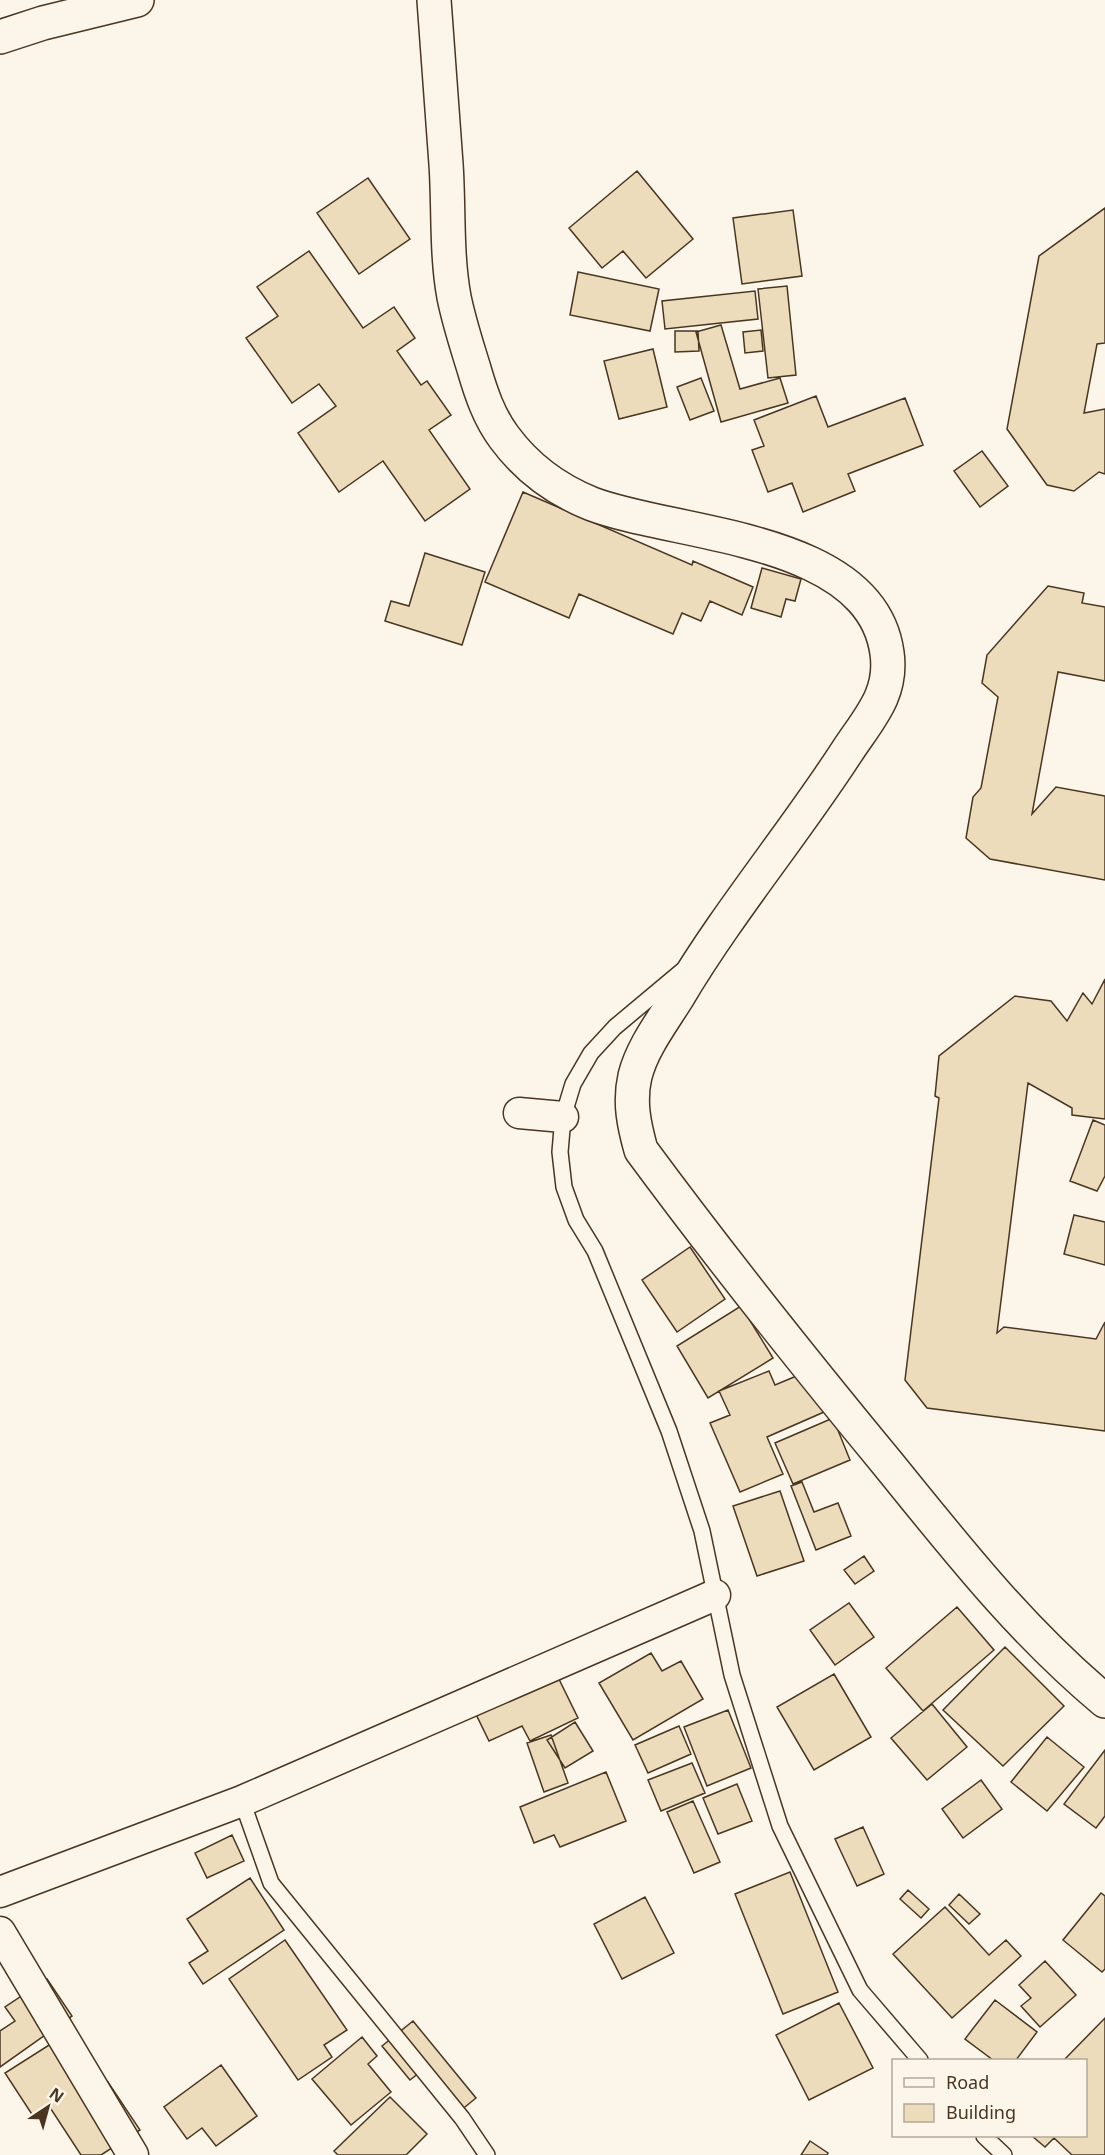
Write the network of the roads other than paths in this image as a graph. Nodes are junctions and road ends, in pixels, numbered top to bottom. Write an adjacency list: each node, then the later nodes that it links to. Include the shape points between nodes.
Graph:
1 (137, 0): 3 (main road)
2 (434, 0): 4 (main road, via 454,295 484,402 502,435 528,465 551,483 594,505 747,541 786,552 822,569 855,592 870,609 887,649 885,693 819,794)
3 (0, 37)
4 (703, 954): 6 (lane, via 615,1027 591,1053 573,1084); 8 (main road, via 644,1052 635,1076 633,1109 641,1150 840,1406 1001,1602 1065,1668)
5 (519, 1113): 6 (street)
6 (563, 1117): 7 (lane, via 560,1152 564,1187 576,1220 595,1251 669,1431 702,1531)
7 (715, 1595): 9 (street); 12 (lane, via 732,1675 780,1826 860,1990)
8 (1105, 1701)
9 (242, 1801): 10 (street); 15 (lane, via 271,1882 462,2118)
10 (0, 1892)
11 (0, 1932): 14 (street)
12 (918, 2059)
13 (985, 2137): 16 (lane)
14 (133, 2155)
15 (487, 2155)
16 (1004, 2155)

